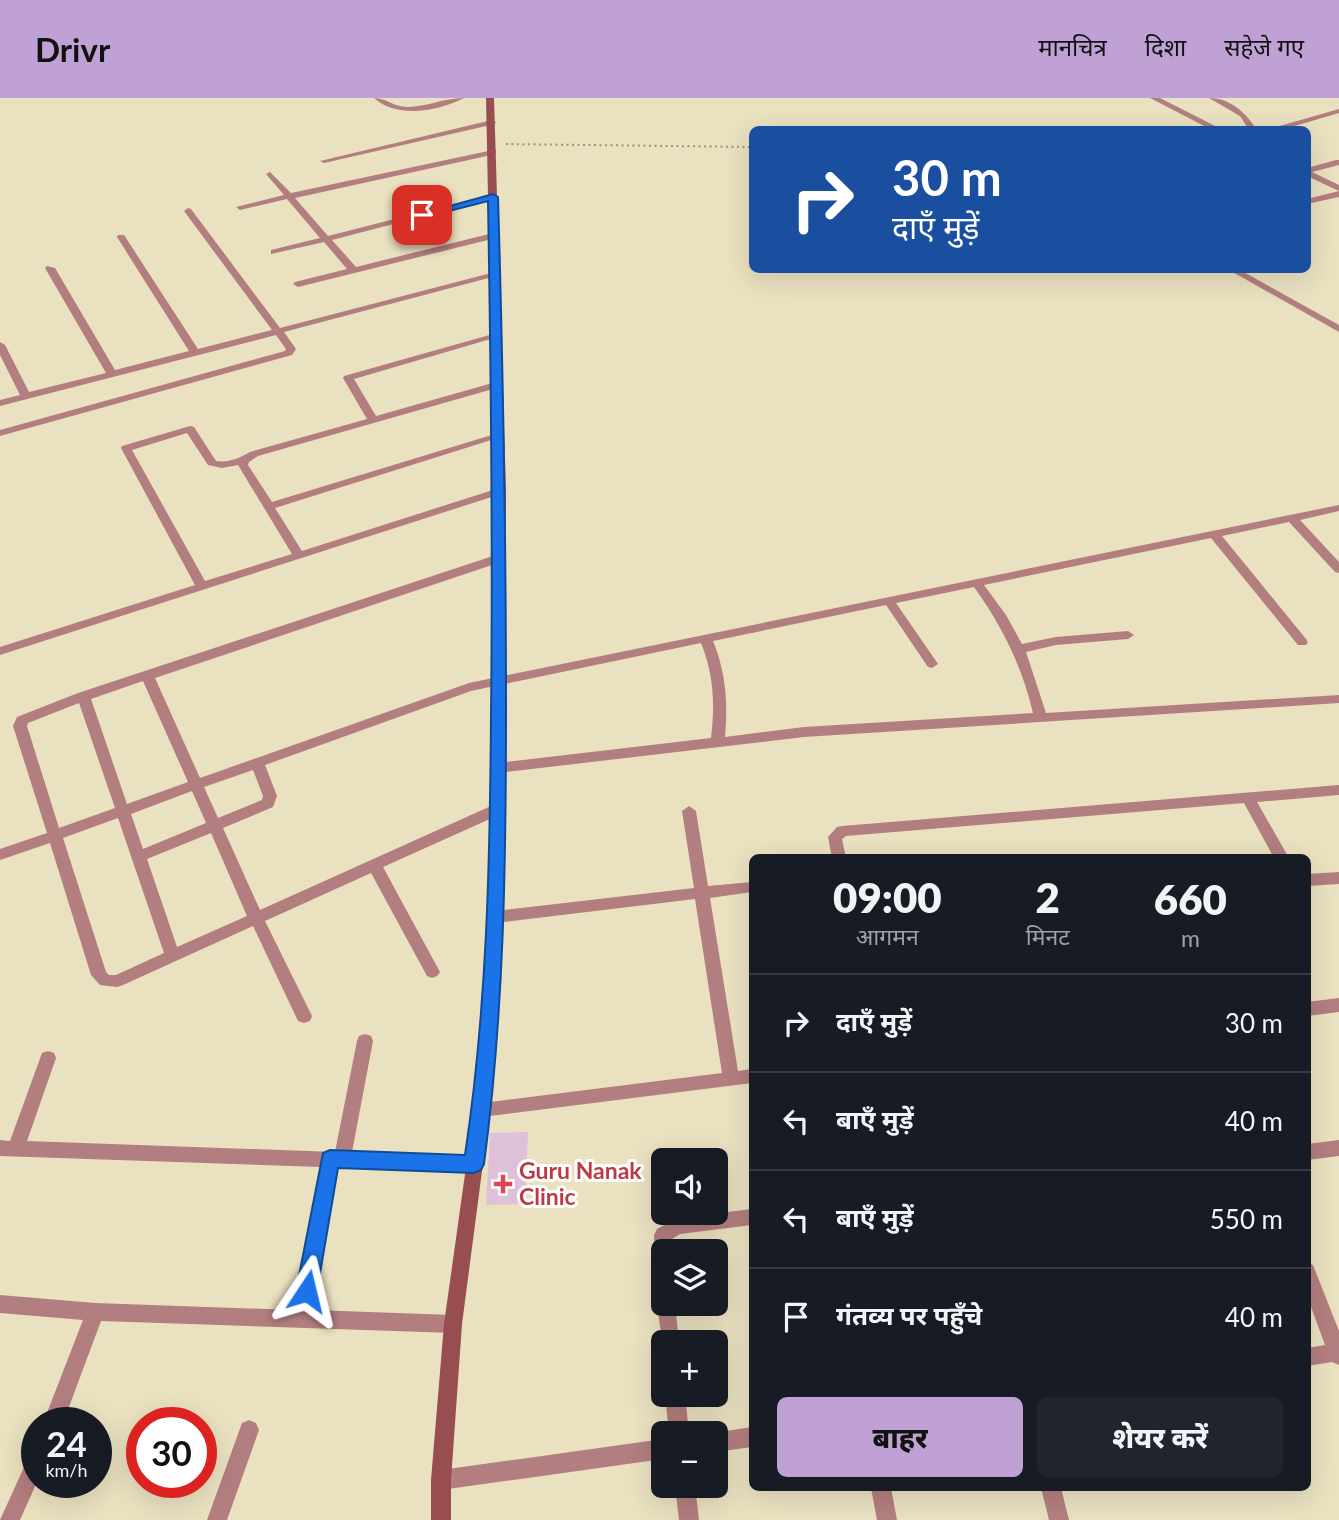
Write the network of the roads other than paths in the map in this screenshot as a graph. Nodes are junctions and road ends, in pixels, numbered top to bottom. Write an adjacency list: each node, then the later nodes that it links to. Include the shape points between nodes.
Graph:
1 (378, 98): 2 (street, via 400,110)
2 (460, 98)
3 (490, 98): 7 (street)
4 (1154, 98): 8 (street)
5 (1213, 98): 9 (street, via 1243,114)
6 (1339, 111): 10 (street)
7 (492, 122): 11 (street); 12 (street)
8 (1211, 126)
9 (1250, 126)
10 (1285, 126)
11 (492, 148): 19 (street); 20 (street)
12 (324, 162)
13 (1339, 162): 14 (street)
14 (1311, 171)
15 (270, 174): 19 (street)
16 (1311, 174): 17 (street)
17 (1339, 188)
18 (1339, 194): 21 (street)
19 (289, 196): 22 (street); 26 (street)
20 (493, 197): 24 (street); 26 (street)
21 (1311, 201)
22 (240, 208)
23 (188, 211): 36 (street)
24 (493, 236): 29 (street); 31 (street)
25 (121, 237): 39 (street)
26 (327, 240): 27 (street); 29 (street)
27 (274, 252)
28 (50, 268): 40 (street)
29 (354, 271): 32 (street)
30 (1239, 273): 34 (street)
31 (495, 275): 36 (street); 37 (street)
32 (298, 285)
33 (1339, 316): 34 (street)
34 (1325, 321): 35 (street)
35 (1339, 329)
36 (278, 331): 39 (street); 45 (street, via 291,349 283,356)
37 (495, 336): 41 (street); 44 (street, via 348,378)
38 (0, 345): 42 (street)
39 (195, 352): 40 (street)
40 (112, 374): 42 (street)
41 (496, 385): 44 (street); 46 (street)
42 (26, 396): 43 (street)
43 (0, 403)
44 (373, 420): 47 (street)
45 (0, 433)
46 (499, 436): 48 (street); 49 (street)
47 (244, 460): 49 (street); 57 (street, via 222,466 212,463 190,429 126,448)
48 (500, 491): 53 (street); 54 (street)
49 (268, 507): 53 (street)
50 (1339, 508): 51 (street)
51 (1293, 519): 52 (street); 55 (street)
52 (1215, 535): 56 (street); 61 (street)
53 (299, 556): 57 (street)
54 (500, 558): 65 (street); 66 (street)
55 (1339, 569)
56 (977, 583): 58 (street); 62 (street)
57 (202, 587): 63 (street)
58 (889, 601): 60 (street); 64 (street)
59 (1128, 635): 62 (street)
60 (705, 638): 66 (street); 70 (street, via 722,688)
61 (1302, 642)
62 (1020, 649): 69 (street)
63 (0, 651)
64 (932, 664)
65 (147, 675): 67 (street); 73 (street)
66 (499, 680): 71 (street, via 432,698); 72 (street)
67 (83, 696): 78 (street); 80 (street, via 29,715 20,726)
68 (1339, 699): 69 (street)
69 (1041, 717): 70 (street)
70 (718, 740): 72 (street)
71 (257, 763): 73 (street); 79 (street, via 270,796 268,803)
72 (498, 768): 76 (street)
73 (196, 785): 78 (street); 79 (street)
74 (1339, 790): 75 (street)
75 (1248, 798): 81 (street, via 842,831 835,837); 82 (street)
76 (496, 810): 85 (street); 90 (street)
77 (689, 810): 89 (street)
78 (121, 812): 80 (street); 84 (street)
79 (214, 827): 84 (street); 91 (street)
80 (54, 836): 83 (street); 92 (street, via 99,975 117,981)
81 (838, 854)
82 (1280, 854)
83 (0, 855)
84 (138, 857): 92 (street)
85 (374, 865): 91 (street); 93 (street)
86 (1339, 878): 87 (street)
87 (1311, 880)
88 (749, 887): 89 (street)
89 (702, 892): 90 (street); 100 (street)
90 (495, 917): 101 (street)
91 (256, 918): 92 (street); 96 (street)
92 (173, 956)
93 (432, 972)
94 (1339, 1005): 95 (street)
95 (1311, 1008)
96 (304, 1016)
97 (365, 1041): 105 (street)
98 (48, 1058): 102 (street)
99 (749, 1076): 100 (street)
100 (732, 1079): 101 (street)
101 (482, 1110): 106 (street)
102 (8, 1148): 105 (street)
103 (1339, 1148): 104 (street)
104 (1311, 1152)
105 (336, 1159): 106 (street); 112 (street)
106 (474, 1164): 113 (street)
107 (749, 1217): 108 (street, via 677,1226)
108 (662, 1239)
109 (1311, 1281): 114 (street)
110 (0, 1304): 111 (street)
111 (95, 1312): 112 (street); 116 (street)
112 (302, 1318): 113 (street)
113 (453, 1324): 121 (street)
114 (1338, 1354): 115 (street)
115 (1311, 1357)
116 (59, 1407)
117 (249, 1430): 127 (street)
118 (749, 1437): 119 (street)
119 (728, 1440)
120 (651, 1451): 121 (street)
121 (441, 1480): 128 (street)
122 (882, 1491): 130 (street)
123 (1052, 1491): 131 (street)
124 (21, 1495): 126 (street)
125 (686, 1498): 129 (street)
126 (9, 1520)
127 (217, 1520)
128 (441, 1520)
129 (689, 1520)
130 (887, 1520)
131 (1059, 1520)

